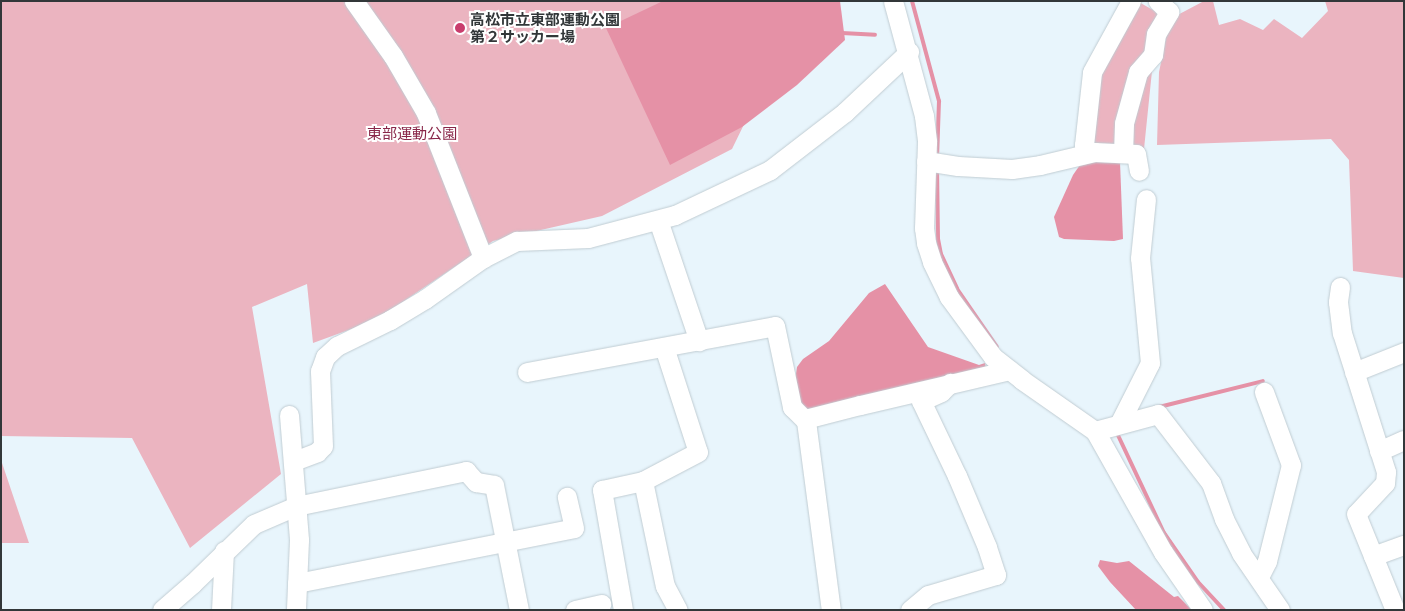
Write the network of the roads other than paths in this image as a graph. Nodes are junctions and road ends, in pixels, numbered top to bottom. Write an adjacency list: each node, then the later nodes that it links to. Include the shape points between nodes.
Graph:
1 (354, 1): 12 (street, via 426,113)
2 (893, 1): 5 (street)
3 (1131, 1): 6 (street, via 1092,72 1084,145)
4 (1158, 1): 7 (street, via 1168,12 1156,34 1153,55 1138,72 1124,123)
5 (909, 52): 8 (street, via 924,116); 11 (street, via 844,112 770,170 674,216)
6 (1088, 153): 7 (street); 8 (street, via 1040,166 1012,169)
7 (1122, 153): 9 (street, via 1136,154)
8 (926, 161): 17 (street, via 924,228 932,262 949,298 968,325 993,357)
9 (1139, 171)
10 (1146, 199): 24 (street, via 1140,258 1150,363)
11 (658, 220): 12 (street, via 588,238 516,241); 14 (street)
12 (483, 258): 28 (street, via 425,299 337,346 325,357 320,371 323,446 317,452)
13 (1340, 287): 19 (street, via 1338,302 1342,333)
14 (699, 341): 15 (street); 23 (street, via 775,326 792,407)
15 (664, 347): 18 (street); 29 (street, via 698,452)
16 (1404, 352): 19 (street)
17 (1009, 370): 20 (street); 25 (street)
18 (527, 372)
19 (1354, 372): 27 (street)
20 (950, 384): 23 (street, via 834,411); 47 (street, via 922,401 957,476 996,575 928,596)
21 (1264, 392): 36 (street, via 1291,465 1267,561)
22 (289, 415): 28 (street)
23 (806, 421): 46 (street)
24 (1119, 424): 25 (street); 36 (street, via 1158,414 1211,483 1224,519)
25 (1095, 430): 48 (street, via 1163,552)
26 (1404, 440): 27 (street)
27 (1379, 451): 35 (street, via 1386,472 1385,483 1356,514)
28 (294, 461): 31 (street)
29 (643, 481): 44 (street, via 602,490); 45 (street, via 665,586)
30 (567, 497): 32 (street, via 574,528)
31 (296, 506): 32 (street, via 466,471 476,482 494,485); 34 (street, via 254,524); 37 (street, via 299,540)
32 (506, 543): 37 (street); 42 (street)
33 (1404, 545): 35 (street)
34 (224, 551): 39 (street); 40 (street)
35 (1373, 556): 50 (street)
36 (1259, 577): 49 (street)
37 (297, 583): 41 (street)
38 (601, 604): 43 (street)
39 (162, 610)
40 (221, 610)
41 (296, 610)
42 (520, 610)
43 (575, 610)
44 (623, 610)
45 (678, 610)
46 (831, 610)
47 (910, 610)
48 (1203, 610)
49 (1280, 610)
50 (1395, 610)

